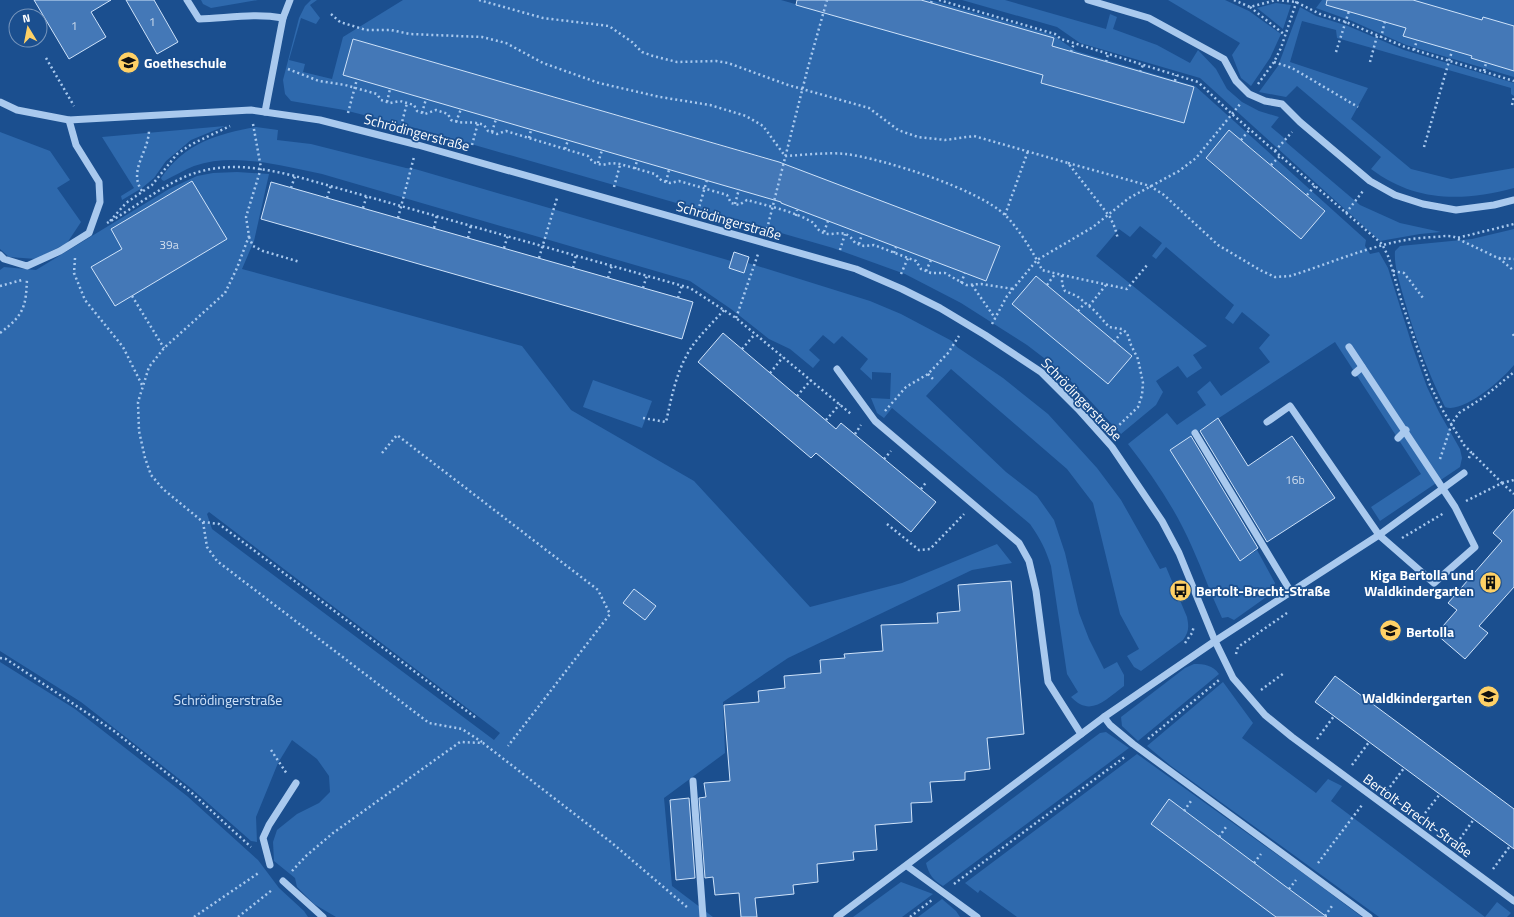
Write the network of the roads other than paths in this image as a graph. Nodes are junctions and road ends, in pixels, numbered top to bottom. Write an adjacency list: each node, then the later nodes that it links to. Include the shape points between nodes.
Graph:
1 (187, 0): 4 (street, via 199,19 252,14)
2 (290, 0): 4 (street)
3 (1088, 0): 8 (street, via 1149,18 1224,59 1236,81 1248,94 1282,104 1370,181 1395,195 1423,204 1456,210)
4 (283, 18): 6 (street)
5 (0, 102): 7 (street, Schrödingerstraße, via 17,110)
6 (265, 112): 7 (street, Schrödingerstraße, via 251,110); 22 (street, Schrödingerstraße, via 343,125 856,269 940,308 985,334 1041,372 1112,447 1162,521 1179,553)
7 (69, 120): 9 (street, via 76,145 99,182 100,202 89,233 60,251 28,266)
8 (1514, 200)
9 (2, 257)
10 (1349, 347): 11 (street)
11 (1362, 367): 13 (street); 15 (street)
12 (837, 368): 24 (street, via 875,421 1019,542 1030,561 1048,682)
13 (1355, 373)
14 (1267, 422): 20 (street, via 1290,406)
15 (1406, 430): 17 (street); 19 (street)
16 (1195, 433): 21 (street)
17 (1398, 438)
18 (1464, 473): 19 (street)
19 (1442, 488): 20 (street); 20 (street, via 1455,507 1475,547 1434,583)
20 (1379, 535): 21 (street)
21 (1291, 592): 22 (street)
22 (1215, 641): 23 (street); 30 (street, Bertolt-Brecht-Straße, via 1233,678 1265,715)
23 (1104, 717): 24 (street); 35 (street, via 1110,725 1138,747)
24 (1081, 734): 28 (street)
25 (694, 781): 32 (street)
26 (296, 783): 27 (street, via 263,838)
27 (270, 865)
28 (907, 866): 33 (street); 34 (street)
29 (283, 881): 31 (street)
30 (1514, 902)
31 (323, 917)
32 (703, 917)
33 (837, 917)
34 (977, 917)
35 (1369, 917)

